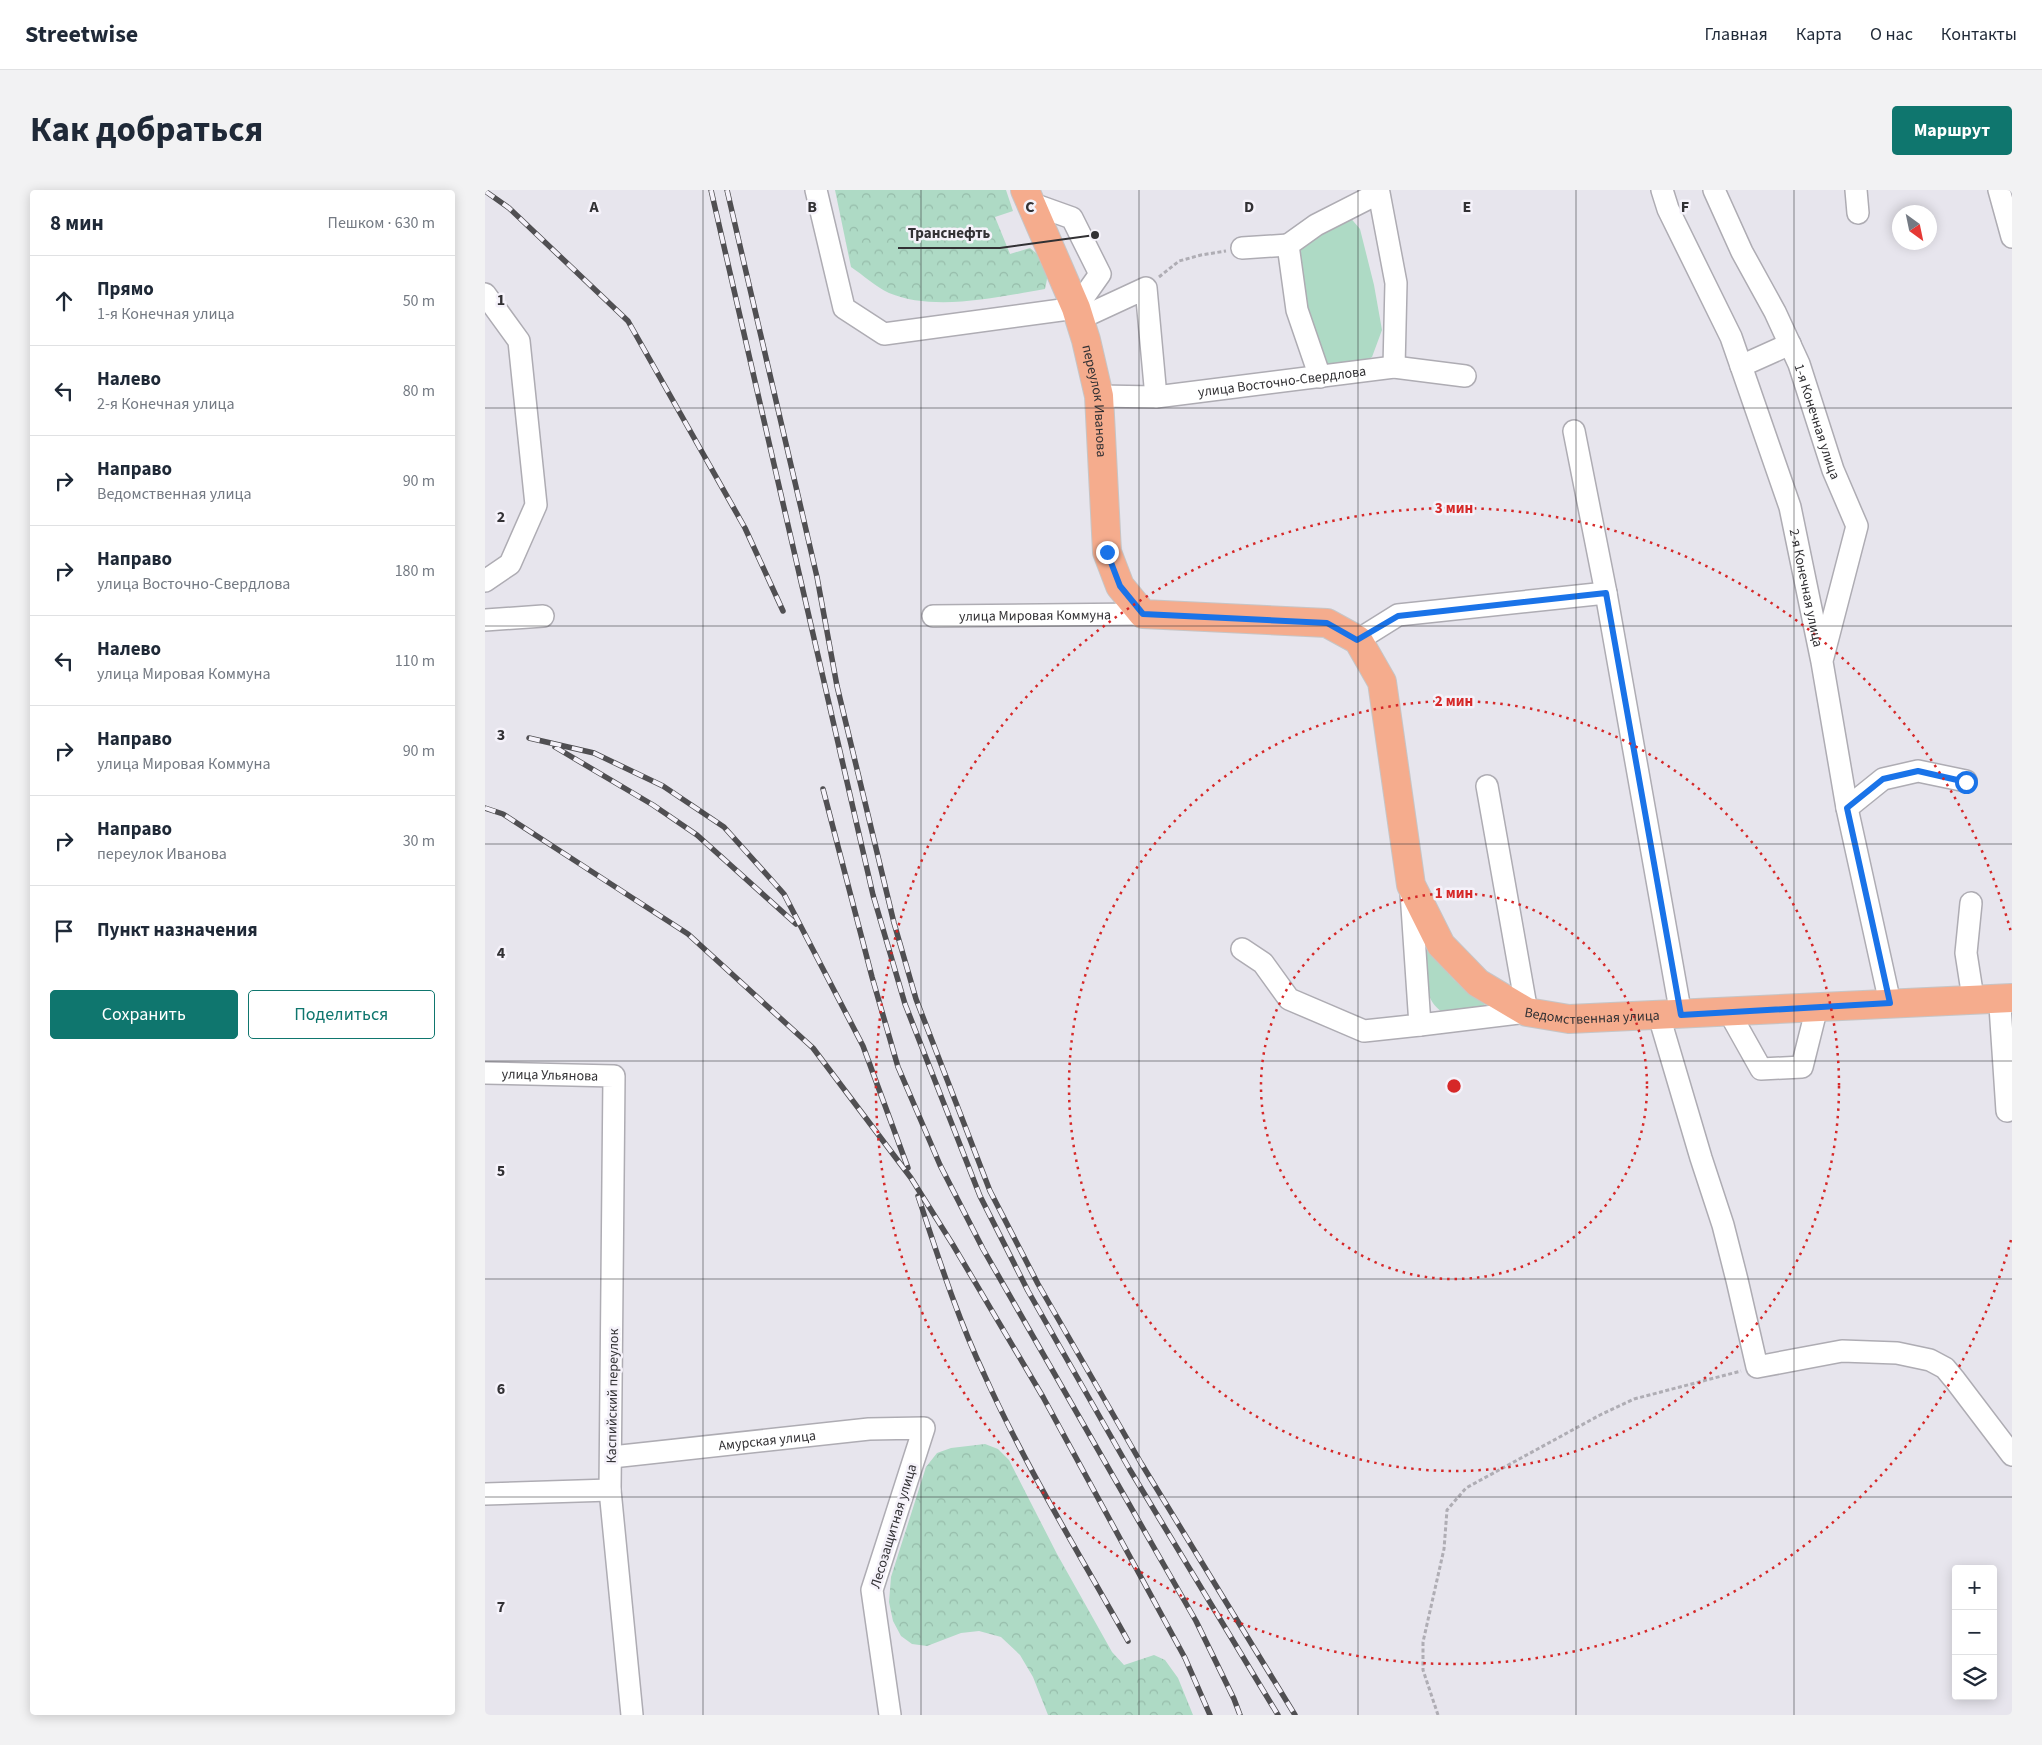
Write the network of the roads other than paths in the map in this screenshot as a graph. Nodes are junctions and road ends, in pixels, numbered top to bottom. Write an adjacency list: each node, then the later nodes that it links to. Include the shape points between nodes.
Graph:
1 (817, 190): 13 (street, via 844,308 884,334)
2 (1662, 190): 15 (street, 2-я Конечная улица, via 1731,337)
3 (1713, 190): 14 (street, 1-я Конечная улица)
4 (1856, 190): 8 (street)
5 (1999, 190): 9 (street)
6 (1379, 192): 10 (street, via 1316,225); 16 (street, via 1396,283)
7 (1027, 196): 13 (main road, переулок Иванова)
8 (1858, 212)
9 (2012, 236)
10 (1288, 245): 11 (street); 18 (street, via 1297,310)
11 (1242, 248)
12 (485, 294): 22 (street, via 519,341 536,505 510,564)
13 (1078, 313): 19 (main road, переулок Иванова); 20 (street, via 1146,288)
14 (1790, 344): 15 (street); 29 (street, 1-я Конечная улица, via 1833,470 1857,526)
15 (1741, 366): 29 (street, 2-я Конечная улица, via 1790,507)
16 (1394, 367): 17 (street, улица Восточно-Свердлова); 18 (street, улица Восточно-Свердлова)
17 (1465, 376)
18 (1320, 377): 20 (street, улица Восточно-Свердлова)
19 (1099, 396): 20 (street, улица Восточно-Свердлова); 24 (main road, переулок Иванова, via 1107,552 1120,586)
20 (1156, 397)
21 (1574, 431): 23 (street)
22 (485, 582)
23 (1606, 593): 28 (street, via 1398,616); 41 (street)
24 (1143, 614): 26 (street, улица Мировая Коммуна); 28 (main road, улица Мировая Коммуна, via 1327,623)
25 (543, 616): 27 (street)
26 (933, 616)
27 (485, 620)
28 (1357, 640): 33 (main road, Ведомственная улица, via 1381,682)
29 (1822, 662): 32 (street, 2-я Конечная улица)
30 (1966, 782): 32 (street, via 1918,771 1883,779)
31 (1487, 786): 39 (street)
32 (1847, 808): 36 (street, 2-я Конечная улица)
33 (1411, 885): 39 (main road, Ведомственная улица, via 1441,945 1478,983); 42 (street)
34 (1971, 903): 37 (street, via 1966,953)
35 (1242, 949): 42 (street, via 1263,963 1289,999 1364,1031)
36 (1890, 1003): 37 (main road, Ведомственная улица); 38 (main road, Ведомственная улица)
37 (1998, 1004): 45 (street)
38 (1817, 1007): 40 (main road, Ведомственная улица); 40 (street, via 1802,1067 1761,1069)
39 (1527, 1012): 41 (main road, Ведомственная улица, via 1569,1019); 42 (street)
40 (1729, 1012): 41 (main road, Ведомственная улица)
41 (1670, 1015): 47 (street, via 1757,1367 1842,1351 1897,1354 1929,1360 1945,1368)
42 (1420, 1025)
43 (485, 1073): 44 (street, улица Ульянова)
44 (614, 1076): 48 (street, Каспийский переулок)
45 (2007, 1111)
46 (924, 1428): 48 (street, Амурская улица, via 869,1429); 52 (street, Лесозащитная улица, via 872,1590)
47 (2012, 1455)
48 (612, 1457): 49 (street, Каспийский переулок)
49 (610, 1490): 50 (street); 51 (street, Каспийский переулок)
50 (485, 1494)
51 (632, 1715)
52 (890, 1715)

